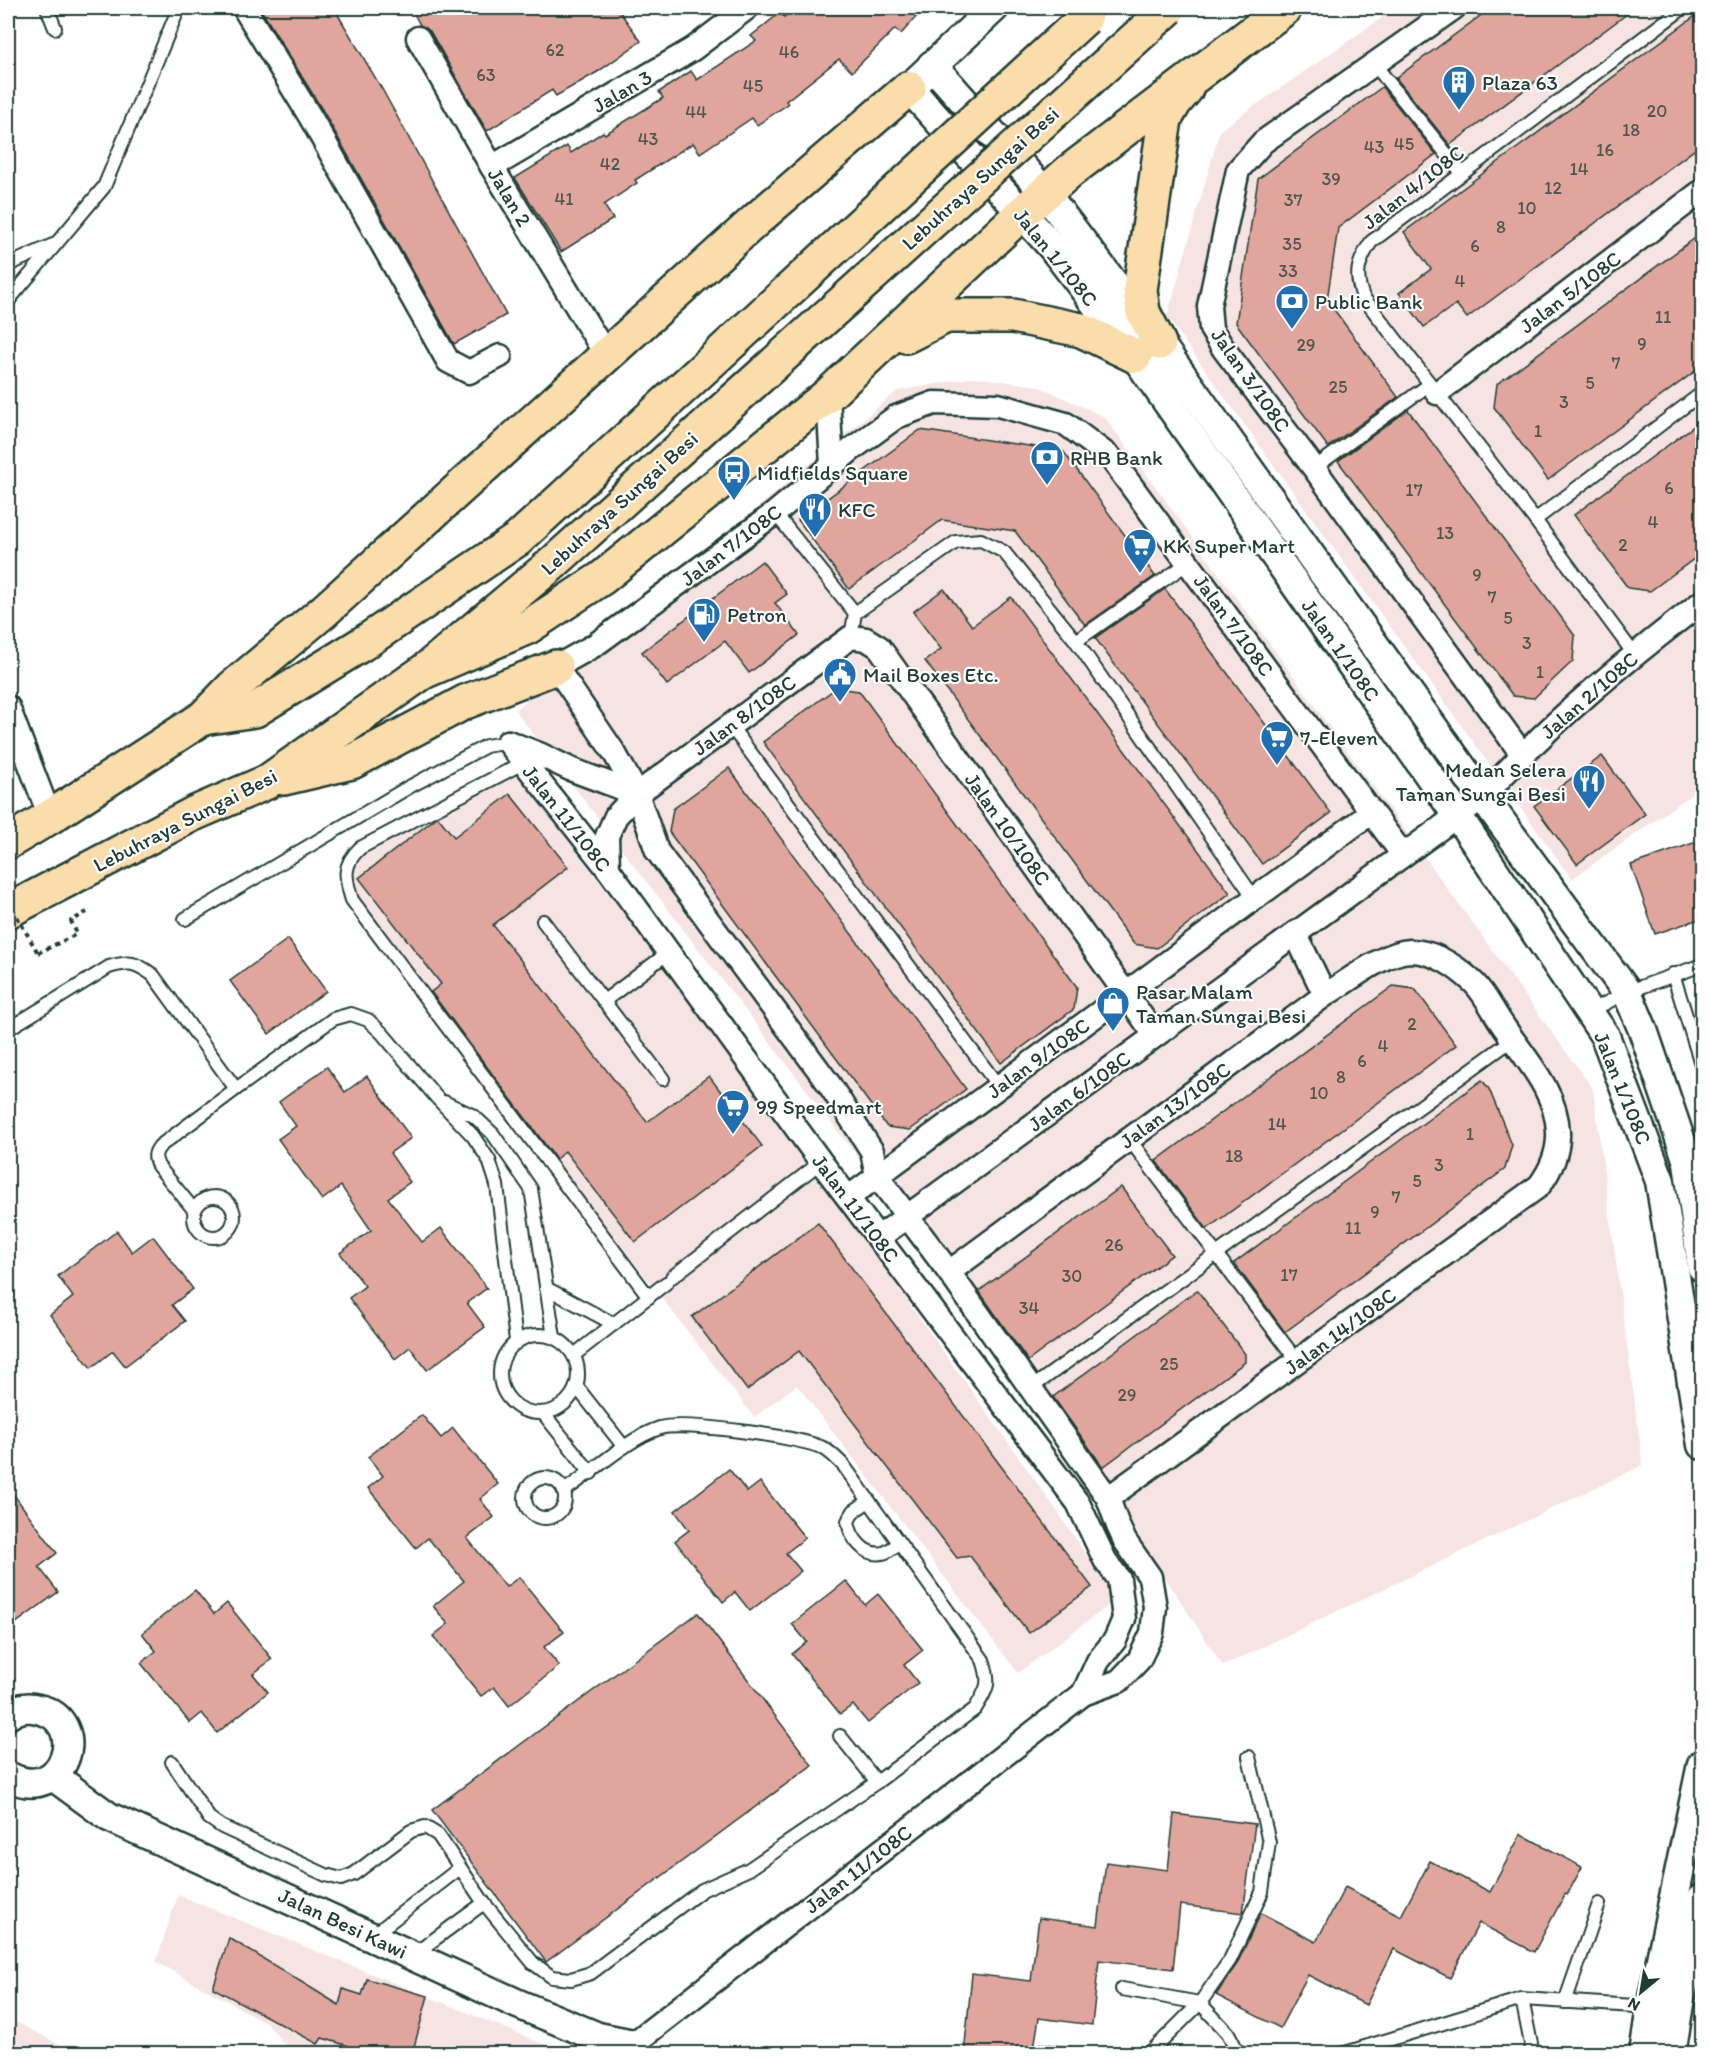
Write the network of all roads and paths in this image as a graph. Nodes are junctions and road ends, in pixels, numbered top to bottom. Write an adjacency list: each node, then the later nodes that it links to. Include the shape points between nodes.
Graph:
1 (46, 8): 11 (lane)
2 (177, 8): 20 (lane, via 104,187)
3 (244, 8): 26 (street, via 448,361 469,372)
4 (747, 8): 16 (street, Jalan 3, via 693,49)
5 (994, 8): 15 (street)
6 (1096, 8): 43 (highway, Lebuhraya Sungai Besi, bridge, via 518,539 255,710)
7 (1169, 8): 41 (highway, Lebuhraya Sungai Besi, bridge, via 552,564)
8 (1285, 8): 14 (highway)
9 (1454, 8): 13 (street, Jalan 3/108C)
10 (1683, 8): 17 (lane, Jalan 4/108C)
11 (55, 28)
12 (418, 38): 16 (street, Jalan 2)
13 (1374, 63): 17 (lane); 31 (street, Jalan 3/108C, via 1263,142 1238,170 1209,306 1211,329 1223,348)
14 (1206, 68): 19 (highway); 23 (highway, via 1175,102 1166,119 1140,290)
15 (920, 76): 19 (street, Jalan 1/108C); 25 (highway)
16 (492, 167): 25 (street, Jalan 2)
17 (1462, 173): 27 (lane, Jalan 4/108C, via 1371,242 1360,260 1357,283 1362,297)
18 (1702, 191): 27 (street, Jalan 5/108C)
19 (1033, 203): 23 (street, Jalan 1/108C); 24 (highway)
20 (56, 244): 21 (lane); 22 (lane)
21 (8, 265)
22 (8, 301)
23 (1147, 350): 24 (highway, via 1081,330 1013,316 945,316); 51 (street, Jalan 1/108C); 53 (street, Jalan 1/108C)
24 (876, 351): 29 (highway)
25 (606, 355): 43 (highway, via 323,612 232,687)
26 (500, 356)
27 (1433, 388): 31 (lane); 33 (lane, Jalan 4/108C)
28 (1702, 393): 33 (lane)
29 (828, 395): 30 (street); 41 (highway, via 602,578 528,627)
30 (832, 466): 32 (street, Jalan 7/108C); 34 (street, Jalan 7/108C, via 896,417 934,403 998,405 1066,423 1110,457)
31 (1314, 468): 47 (street, Jalan 3/108C)
32 (775, 513): 36 (lane); 40 (street, Jalan 7/108C, via 595,645)
33 (1535, 520): 39 (lane, Jalan 4/108C)
34 (1188, 563): 38 (lane); 52 (street, Jalan 7/108C)
35 (1702, 602): 39 (street, Jalan 2/108C)
36 (855, 613): 37 (lane); 38 (lane, via 956,542 981,540 1004,552)
37 (851, 637): 44 (street, Jalan 8/108C); 69 (street, Jalan 10/108C, via 866,639 879,647)
38 (1076, 641): 58 (lane)
39 (1634, 654): 47 (street, Jalan 2/108C)
40 (556, 667): 49 (highway, via 465,702 352,762); 50 (street, Jalan 11/108C)
41 (423, 672): 49 (highway, Lebuhraya Sungai Besi)
42 (8, 706): 46 (street)
43 (203, 718): 54 (highway, Lebuhraya Sungai Besi)
44 (730, 725): 50 (street, Jalan 8/108C); 78 (lane)
45 (508, 742): 48 (street, Jalan 11/108C); 50 (street); 62 (lane, via 486,746 409,787)
46 (16, 754): 54 (street)
47 (1522, 754): 51 (street, Jalan 2/108C)
48 (523, 763): 57 (street, Jalan 11/108C); 92 (lane, via 360,848 352,855 346,881 352,900)
49 (267, 782): 60 (highway, Lebuhraya Sungai Besi, via 193,814)
50 (637, 794): 57 (street, Jalan 8/108C, via 616,816 607,836); 83 (street, Jalan 11/108C, via 657,851 829,1084 872,1151)
51 (1483, 796): 53 (street, Jalan 6/108C); 68 (street, Jalan 1/108C)
52 (1372, 812): 56 (street, Jalan 7/108C); 58 (street, Jalan 9/108C)
53 (1457, 815): 56 (street, Jalan 6/108C); 72 (street, Jalan 1/108C)
54 (50, 817): 55 (highway, Lebuhraya Sungai Besi)
55 (8, 842)
56 (1403, 855): 64 (street, Jalan 6/108C)
57 (608, 869): 65 (street, Jalan 11/108C)
58 (1255, 898): 69 (street, Jalan 9/108C)
59 (8, 901): 61 (path, bridge, via 38,953 77,934 71,921)
60 (8, 911)
61 (87, 912)
62 (184, 919)
63 (543, 921): 71 (lane)
64 (1295, 933): 70 (street); 74 (street, Jalan 6/108C)
65 (668, 953): 71 (lane); 82 (street, Jalan 11/108C)
66 (1702, 965): 67 (lane)
67 (1673, 974): 68 (lane); 76 (lane)
68 (1627, 992): 72 (lane); 89 (street, Jalan 1/108C, via 1688,1162)
69 (1126, 993): 74 (street, Jalan 10/108C); 78 (street, Jalan 9/108C)
70 (1325, 995): 75 (street, Jalan 13/108C, via 1387,957 1409,951 1432,955 1476,985); 81 (street, Jalan 13/108C)
71 (604, 1001): 77 (lane)
72 (1589, 1012): 101 (street, Jalan 1/108C, via 1605,1036 1660,1180)
73 (8, 1029): 79 (lane, via 109,967 138,964 153,975)
74 (1155, 1035): 86 (street, Jalan 6/108C)
75 (1512, 1040): 88 (lane); 97 (street, Jalan 14/108C, via 1540,1079 1552,1106 1558,1130 1551,1170 1539,1186)
76 (1702, 1067)
77 (663, 1079)
78 (999, 1087): 83 (street, Jalan 9/108C)
79 (236, 1089): 80 (lane, via 333,1019 351,1014 368,1020 382,1033); 85 (lane, via 156,1151 154,1159 158,1166)
80 (437, 1098): 91 (lane, via 474,1116 493,1134 531,1189); 95 (lane, via 473,1136 489,1160 497,1185)
81 (1129, 1139): 88 (lane); 90 (street, Jalan 13/108C)
82 (821, 1162): 84 (street, Jalan 11/108C); 92 (lane)
83 (877, 1176): 84 (street, Jalan 9/108C); 86 (street, Jalan 11/108C)
84 (849, 1197): 87 (street, Jalan 11/108C)
85 (194, 1210)
86 (906, 1217): 87 (street, Jalan 6/108C); 90 (street, Jalan 11/108C)
87 (879, 1237): 108 (street, Jalan 11/108C, via 1078,1503 1105,1560 1119,1579 1124,1619)
88 (1216, 1255): 97 (lane); 99 (lane)
89 (1702, 1268)
90 (949, 1272): 99 (street, Jalan 11/108C)
91 (546, 1288): 93 (lane); 94 (lane)
92 (648, 1297): 93 (lane)
93 (614, 1324): 96 (lane)
94 (554, 1337): 95 (lane, via 542,1334); 96 (lane)
95 (516, 1341): 100 (lane, via 501,1361 502,1387 518,1407)
96 (574, 1355): 98 (lane, via 579,1376)
97 (1298, 1362): 105 (street, Jalan 14/108C)
98 (576, 1386): 100 (lane, via 558,1409); 102 (lane)
99 (1031, 1389): 105 (street, Jalan 11/108C)
100 (543, 1413): 103 (lane)
101 (1702, 1445)
102 (624, 1447): 103 (lane); 106 (lane, via 659,1428 680,1425 799,1439 825,1449 844,1466)
103 (591, 1473): 104 (lane)
104 (564, 1491)
105 (1108, 1498): 108 (street, Jalan 11/108C, via 1125,1541 1150,1577 1155,1607 1152,1633 1139,1660 1119,1682)
106 (870, 1501): 107 (lane); 107 (lane, via 854,1511 848,1521 856,1541 867,1551 883,1553)
107 (899, 1543): 116 (lane, via 983,1660 989,1677 975,1709)
108 (1083, 1694): 128 (street, Jalan 11/108C)
109 (8, 1713): 115 (street, via 32,1707 44,1710 61,1724 68,1746 66,1757)
110 (840, 1737): 116 (lane)
111 (1249, 1757): 126 (lane, via 1269,1842 1262,1892 1230,1960)
112 (172, 1762): 117 (lane, via 209,1818 326,1875 341,1879 354,1874 411,1831 425,1827 438,1835)
113 (1702, 1764): 127 (street)
114 (8, 1776): 115 (street, via 30,1783)
115 (53, 1776): 121 (street, Jalan Besi Kawi, via 109,1817)
116 (878, 1782): 119 (lane, via 748,1869 702,1890 591,1973 570,1979 552,1977 533,1963)
117 (460, 1868): 119 (lane); 121 (lane)
118 (1702, 1898): 127 (street)
119 (484, 1903): 122 (lane)
120 (1599, 1904): 125 (lane)
121 (372, 1935): 122 (street, Jalan Besi Kawi)
122 (413, 1955): 128 (street, Jalan Besi Kawi, via 518,2004)
123 (1122, 1989): 126 (lane)
124 (1522, 1999): 125 (lane); 133 (lane); 134 (lane)
125 (1565, 2002): 127 (lane)
126 (1200, 2003): 131 (lane); 132 (lane, via 1228,2033)
127 (1665, 2006): 135 (street); 136 (street)
128 (636, 2049)
129 (1041, 2051): 130 (lane)
130 (1067, 2054)
131 (1149, 2054)
132 (1239, 2054)
133 (1342, 2054)
134 (1533, 2054)
135 (1644, 2054)
136 (1671, 2054)

